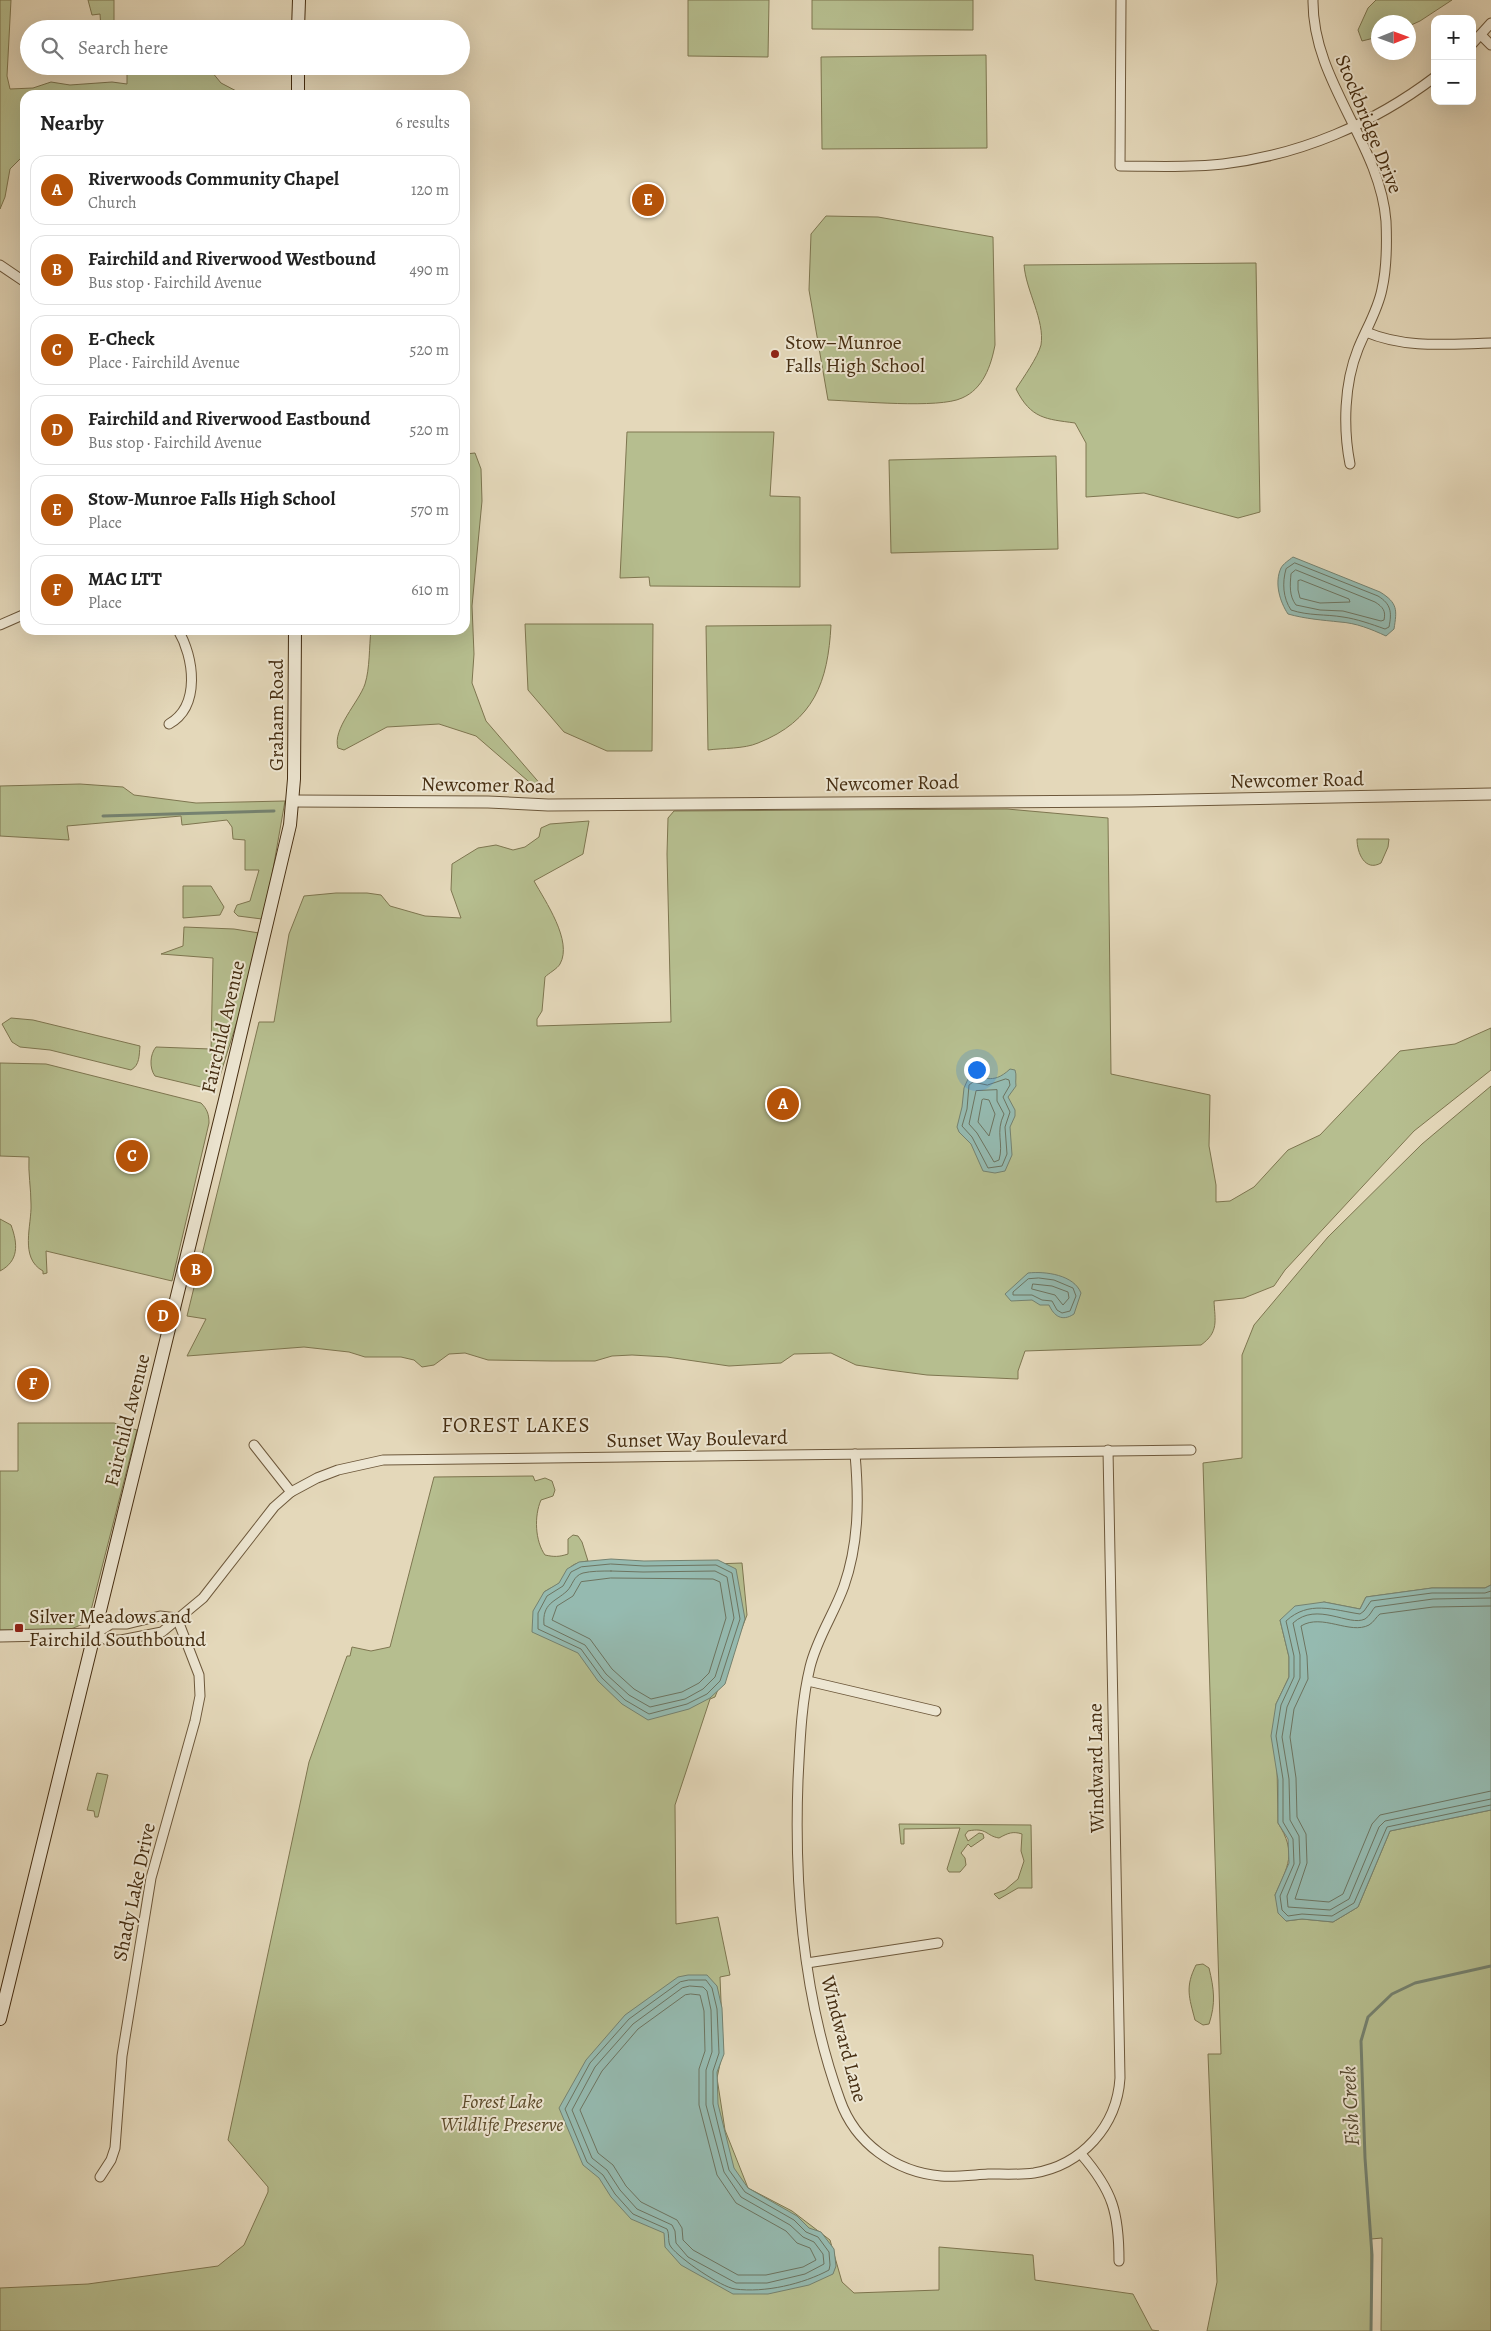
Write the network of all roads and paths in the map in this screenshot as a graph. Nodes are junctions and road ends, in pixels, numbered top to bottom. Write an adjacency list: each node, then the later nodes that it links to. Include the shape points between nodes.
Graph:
1 (299, 0): 4 (main road)
2 (1121, 0): 12 (street, via 1120,166 1204,166 1242,161 1301,147)
3 (1314, 0): 12 (street, Stockbridge Drive, via 1315,27 1321,53)
4 (298, 20)
5 (1491, 23): 6 (street)
6 (1481, 35): 7 (street); 8 (street)
7 (1476, 40)
8 (1491, 44)
9 (298, 75): 11 (main road)
10 (1431, 80): 12 (street, via 1400,102)
11 (298, 90)
12 (1353, 127): 15 (street, Stockbridge Drive, via 1375,176 1386,219 1382,291)
13 (0, 266): 14 (street)
14 (20, 279)
15 (1366, 332): 16 (street, via 1386,340 1412,344); 17 (street, Stockbridge Drive, via 1352,371 1348,395)
16 (1491, 343)
17 (1350, 464)
18 (20, 616): 19 (street)
19 (0, 625)
20 (180, 635): 22 (street, via 188,658 191,690 185,709)
21 (296, 635): 24 (main road, Graham Road)
22 (170, 724)
23 (1491, 794): 24 (street, Newcomer Road, via 1194,800 548,805)
24 (294, 801): 31 (main road, Fairchild Avenue, via 225,1100)
25 (254, 1445): 29 (street)
26 (1108, 1450): 27 (street, Sunset Way Boulevard); 28 (street, Sunset Way Boulevard); 38 (street, Windward Lane, via 1120,2078 1111,2116)
27 (1191, 1450)
28 (855, 1454): 29 (street, Sunset Way Boulevard, via 383,1460 338,1470); 33 (street, Windward Lane, via 858,1510 854,1551 843,1589 820,1639)
29 (291, 1492): 30 (street, Sunset Way Boulevard, via 274,1507 203,1598)
30 (177, 1618): 31 (street, via 160,1616 127,1624 111,1624); 31 (street, Sunset Way Boulevard, via 162,1632 139,1638 107,1640); 39 (street, Shady Lake Drive, via 199,1675 200,1696 151,1878 122,2056 115,2148)
31 (94, 1634): 32 (street); 37 (main road, Fairchild Avenue)
32 (0, 1636)
33 (808, 1681): 34 (street); 36 (street, Windward Lane, via 799,1747 796,1831 800,1919)
34 (936, 1711)
35 (938, 1943): 36 (street)
36 (807, 1963): 38 (street, Windward Lane, via 816,2014 839,2100 854,2130 878,2152 899,2166 942,2176 1032,2173 1052,2168)
37 (0, 2019)
38 (1081, 2154): 40 (street, via 1103,2182 1113,2204 1119,2236)
39 (100, 2177)
40 (1119, 2261)

